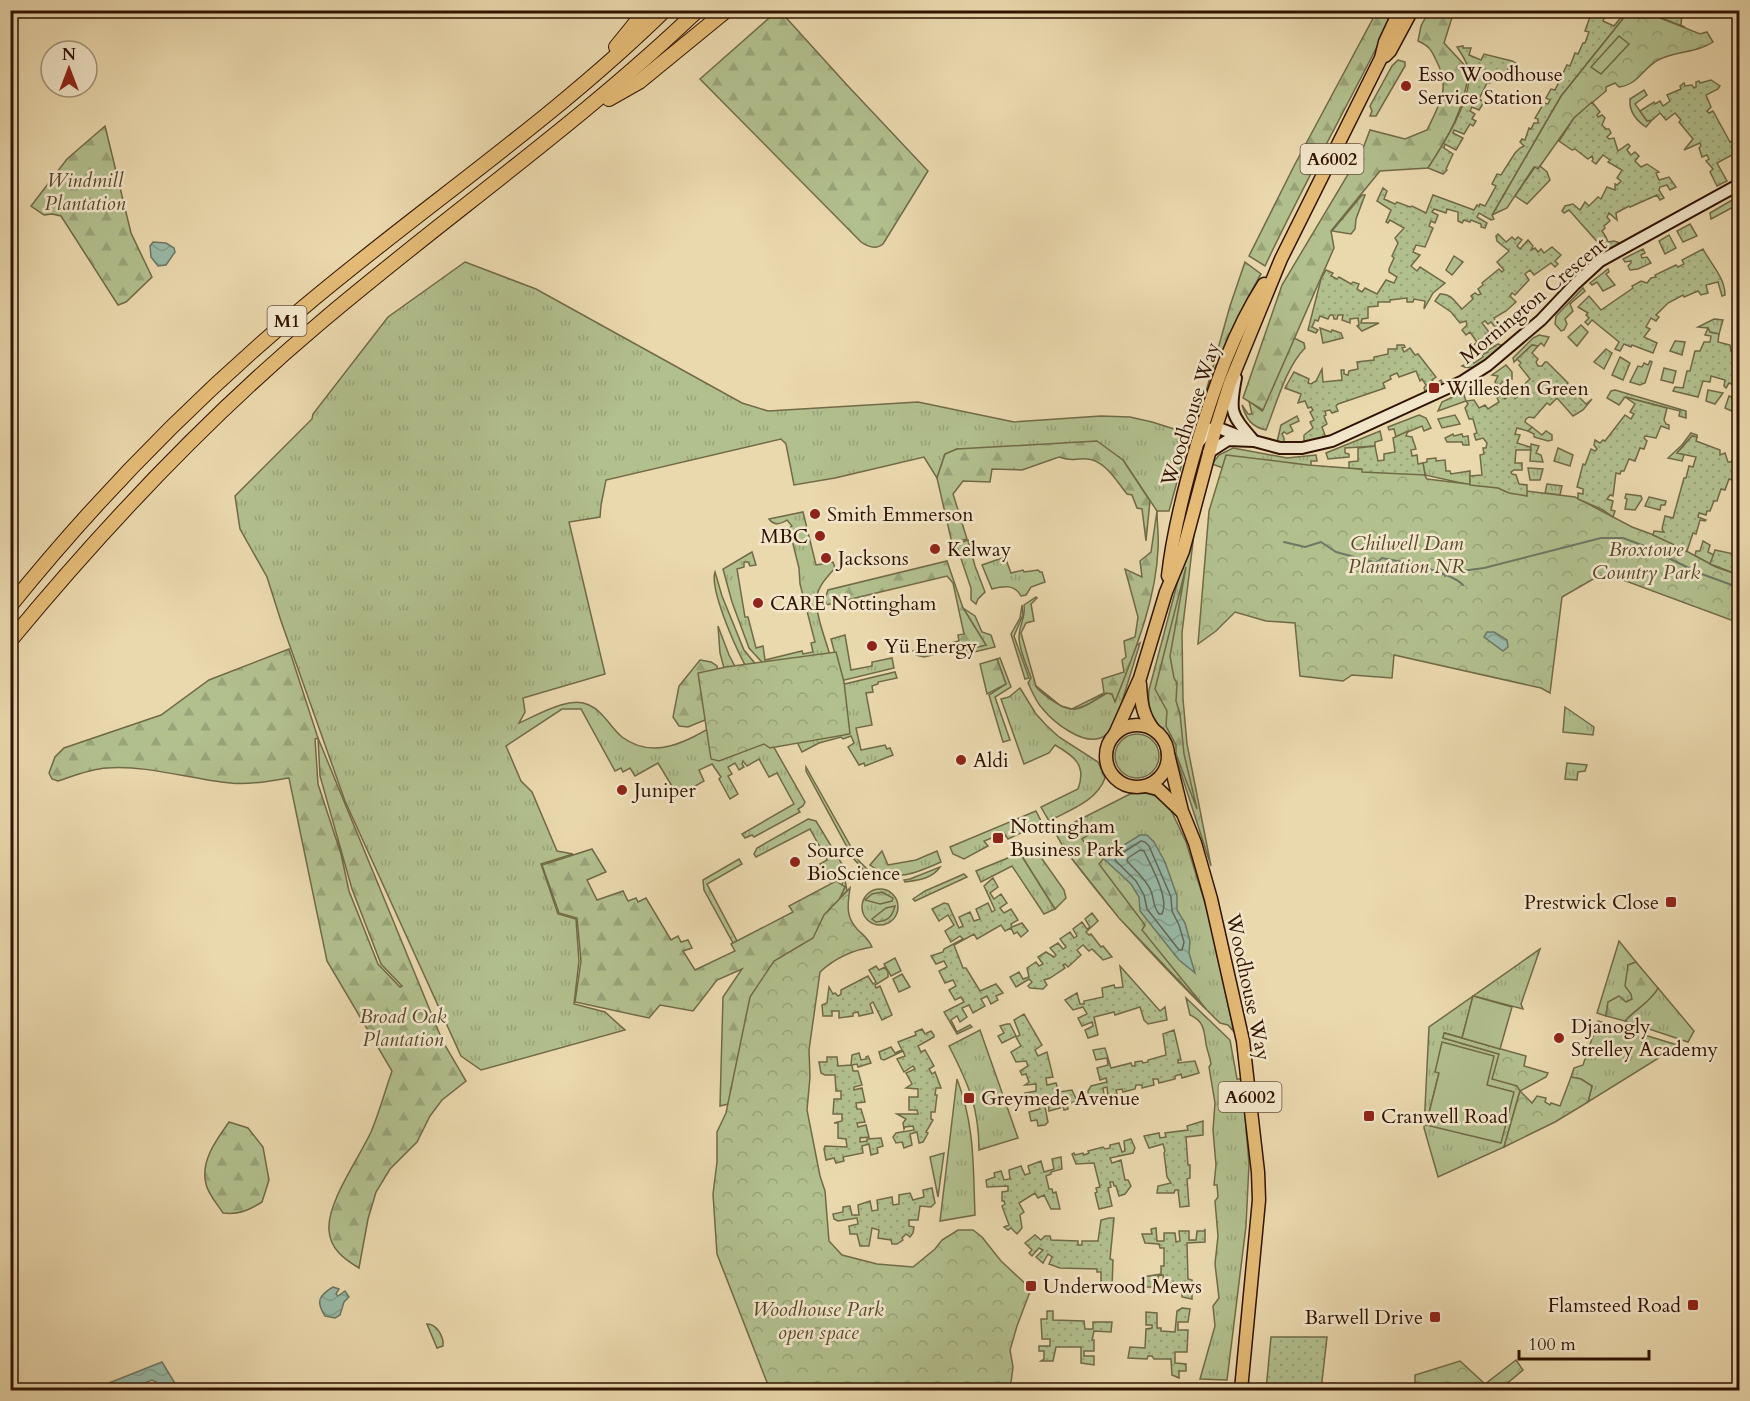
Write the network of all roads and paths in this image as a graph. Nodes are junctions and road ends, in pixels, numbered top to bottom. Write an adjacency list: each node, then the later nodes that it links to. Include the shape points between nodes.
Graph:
1 (646, 10): 8 (highway, M1)
2 (665, 10): 8 (highway, M1)
3 (698, 10): 9 (highway, M1)
4 (727, 10): 9 (highway, via 639,82)
5 (1402, 10): 7 (main road, Woodhouse Way / A6002, via 1385,42)
6 (1412, 10): 7 (main road, Woodhouse Way / A6002, via 1390,51)
7 (1382, 58): 11 (main road, Woodhouse Way / A6002)
8 (594, 74): 18 (highway, M1, via 314,298 250,354 133,467)
9 (582, 114): 19 (highway, M1, via 371,281 265,371 130,503)
10 (1740, 184): 14 (street, Mornington Crescent, via 1600,261 1540,320 1463,381 1332,441 1280,448)
11 (1281, 259): 12 (main road, Woodhouse Way / A6002); 15 (main road, Woodhouse Way / A6002, via 1255,298 1235,339 1214,388)
12 (1242, 354): 13 (main road, Woodhouse Way / A6002); 14 (street, via 1232,411)
13 (1216, 427): 14 (street); 15 (street, via 1208,430); 16 (main road, Woodhouse Way / A6002)
14 (1254, 441): 16 (street, Mornington Crescent, via 1228,440)
15 (1198, 444): 17 (main road, Woodhouse Way / A6002, via 1171,548)
16 (1208, 453): 17 (main road, Woodhouse Way / A6002, via 1183,551)
17 (1166, 592): 20 (main road, Woodhouse Way / A6002)
18 (10, 606)
19 (10, 641)
20 (1140, 678): 21 (main road, Woodhouse Way / A6002, via 1141,707); 22 (main road, Woodhouse Way / A6002)
21 (1154, 730): 22 (main road, via 1134,726); 23 (main road, A6002, via 1166,743)
22 (1115, 734): 24 (main road, A6002, via 1107,751 1110,771 1126,785)
23 (1168, 754): 24 (main road, via 1164,771); 25 (main road, Woodhouse Way / A6002)
24 (1146, 786): 25 (main road, Woodhouse Way / A6002, via 1158,789)
25 (1182, 811): 26 (main road, Woodhouse Way / A6002, via 1211,898 1243,1041 1255,1148 1258,1200)
26 (1241, 1390)

